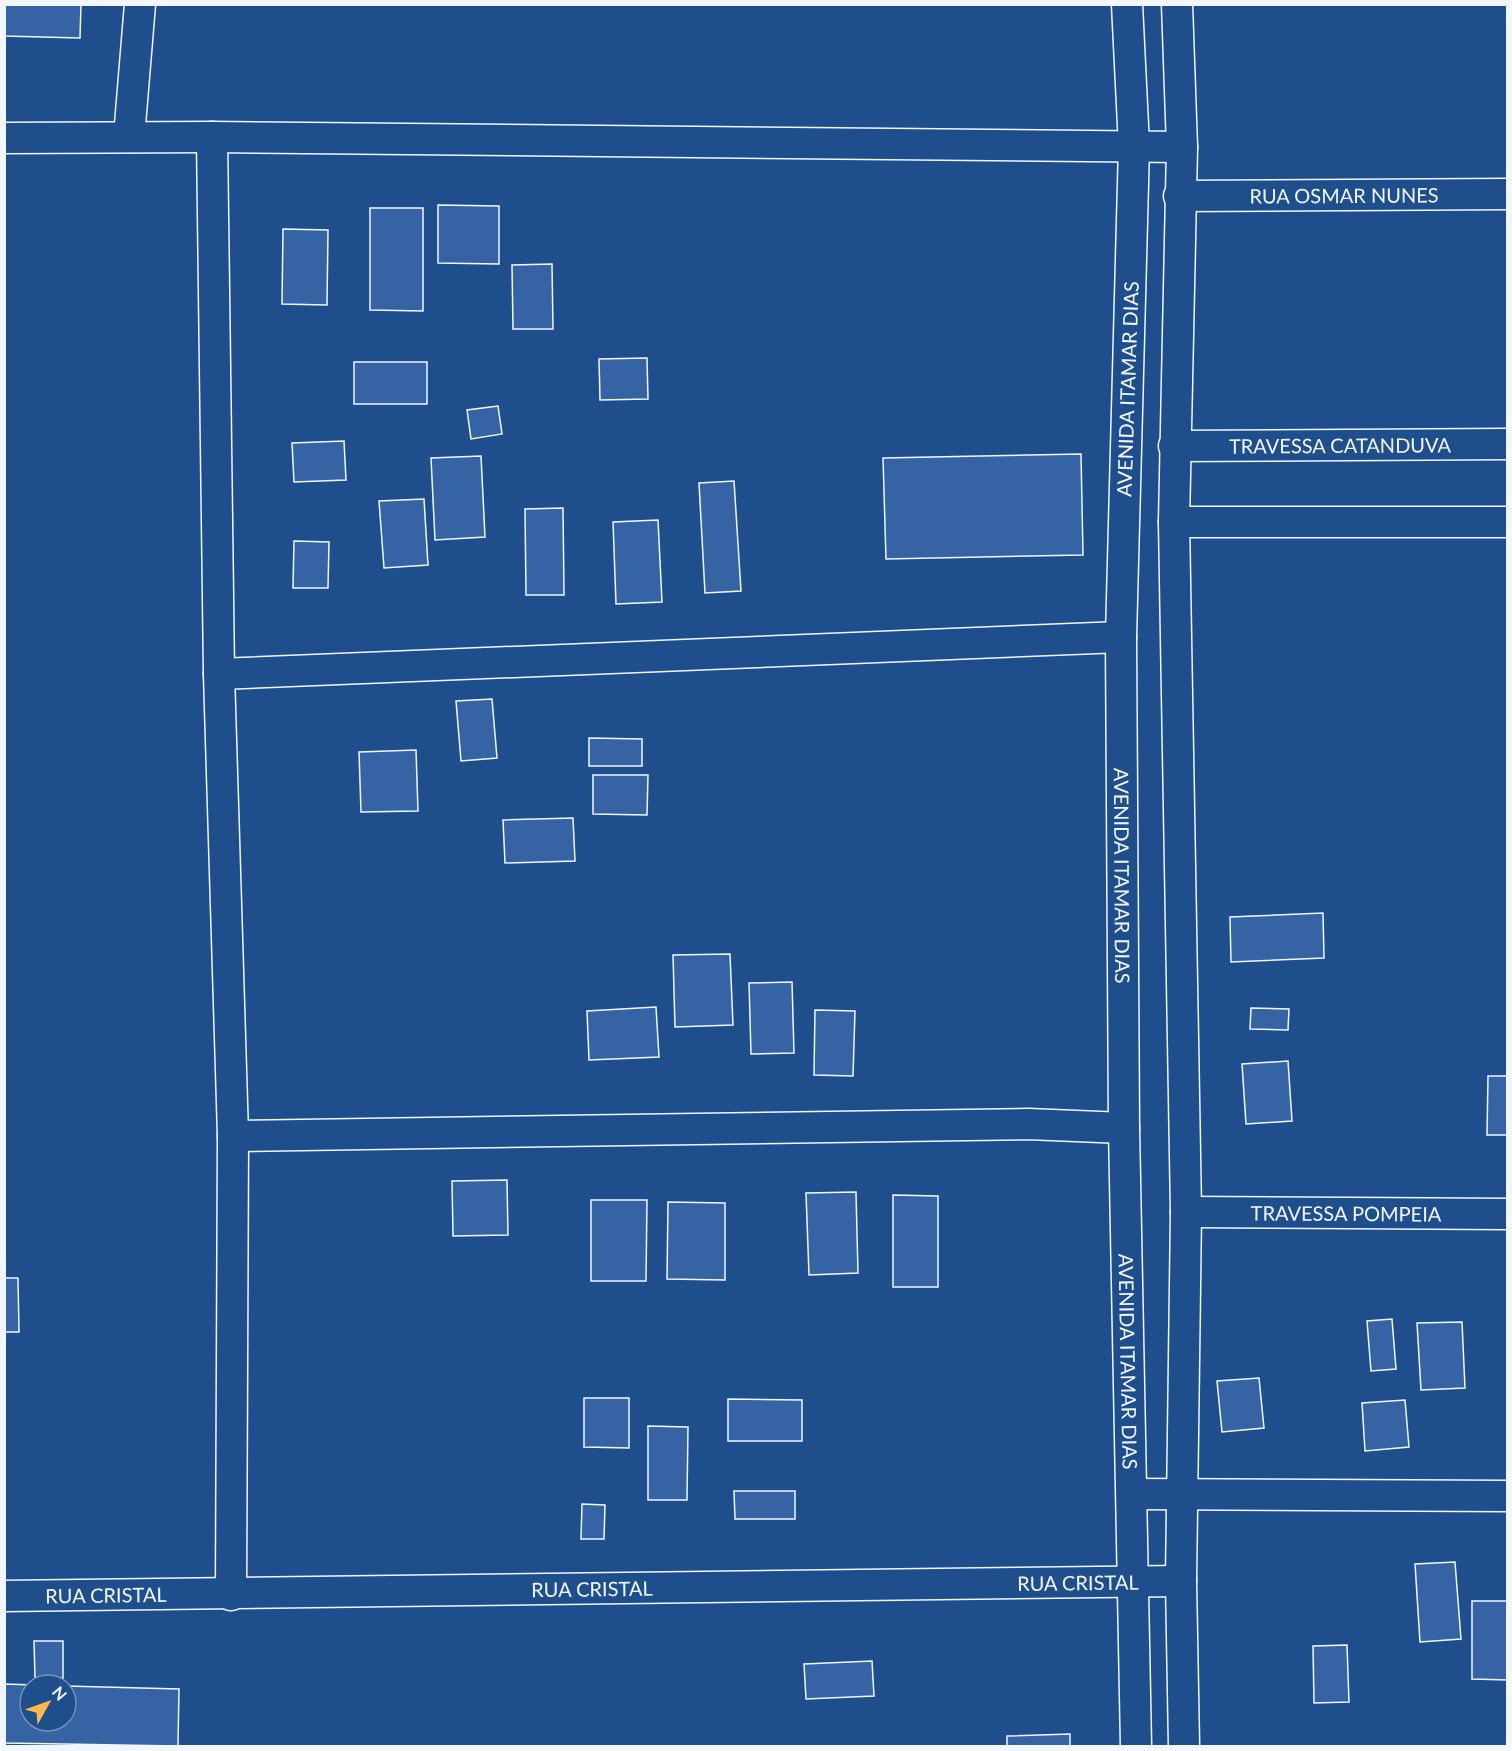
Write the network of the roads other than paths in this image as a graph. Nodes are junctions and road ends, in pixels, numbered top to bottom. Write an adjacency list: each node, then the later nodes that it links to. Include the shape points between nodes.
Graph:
1 (140, 4): 4 (street)
2 (1127, 4): 7 (street, AVENIDA ITAMAR DIAS)
3 (1177, 4): 8 (street)
4 (129, 137): 5 (street); 6 (street)
5 (212, 137): 7 (street); 16 (street)
6 (4, 138)
7 (1134, 146): 8 (street); 15 (street, AVENIDA ITAMAR DIAS)
8 (1182, 147): 10 (street)
9 (1508, 194): 10 (street, RUA OSMAR NUNES)
10 (1179, 196): 12 (street)
11 (1508, 444): 12 (street, TRAVESSA CATANDUVA)
12 (1174, 446): 13 (street)
13 (1174, 522): 14 (street); 19 (street)
14 (1508, 522)
15 (1121, 637): 16 (street); 17 (street, AVENIDA ITAMAR DIAS)
16 (219, 674): 18 (street)
17 (1124, 1128): 18 (street, via 1028,1124); 21 (street, AVENIDA ITAMAR DIAS)
18 (233, 1136): 26 (street)
19 (1186, 1212): 20 (street, TRAVESSA POMPEIA); 22 (street)
20 (1508, 1214)
21 (1132, 1494): 22 (street); 24 (street, AVENIDA ITAMAR DIAS)
22 (1183, 1494): 23 (street); 25 (street)
23 (1508, 1496)
24 (1133, 1581): 25 (street, RUA CRISTAL); 26 (street, RUA CRISTAL); 28 (street, AVENIDA ITAMAR DIAS)
25 (1181, 1581): 29 (street)
26 (231, 1595): 27 (street, RUA CRISTAL)
27 (4, 1596)
28 (1136, 1746)
29 (1184, 1746)

